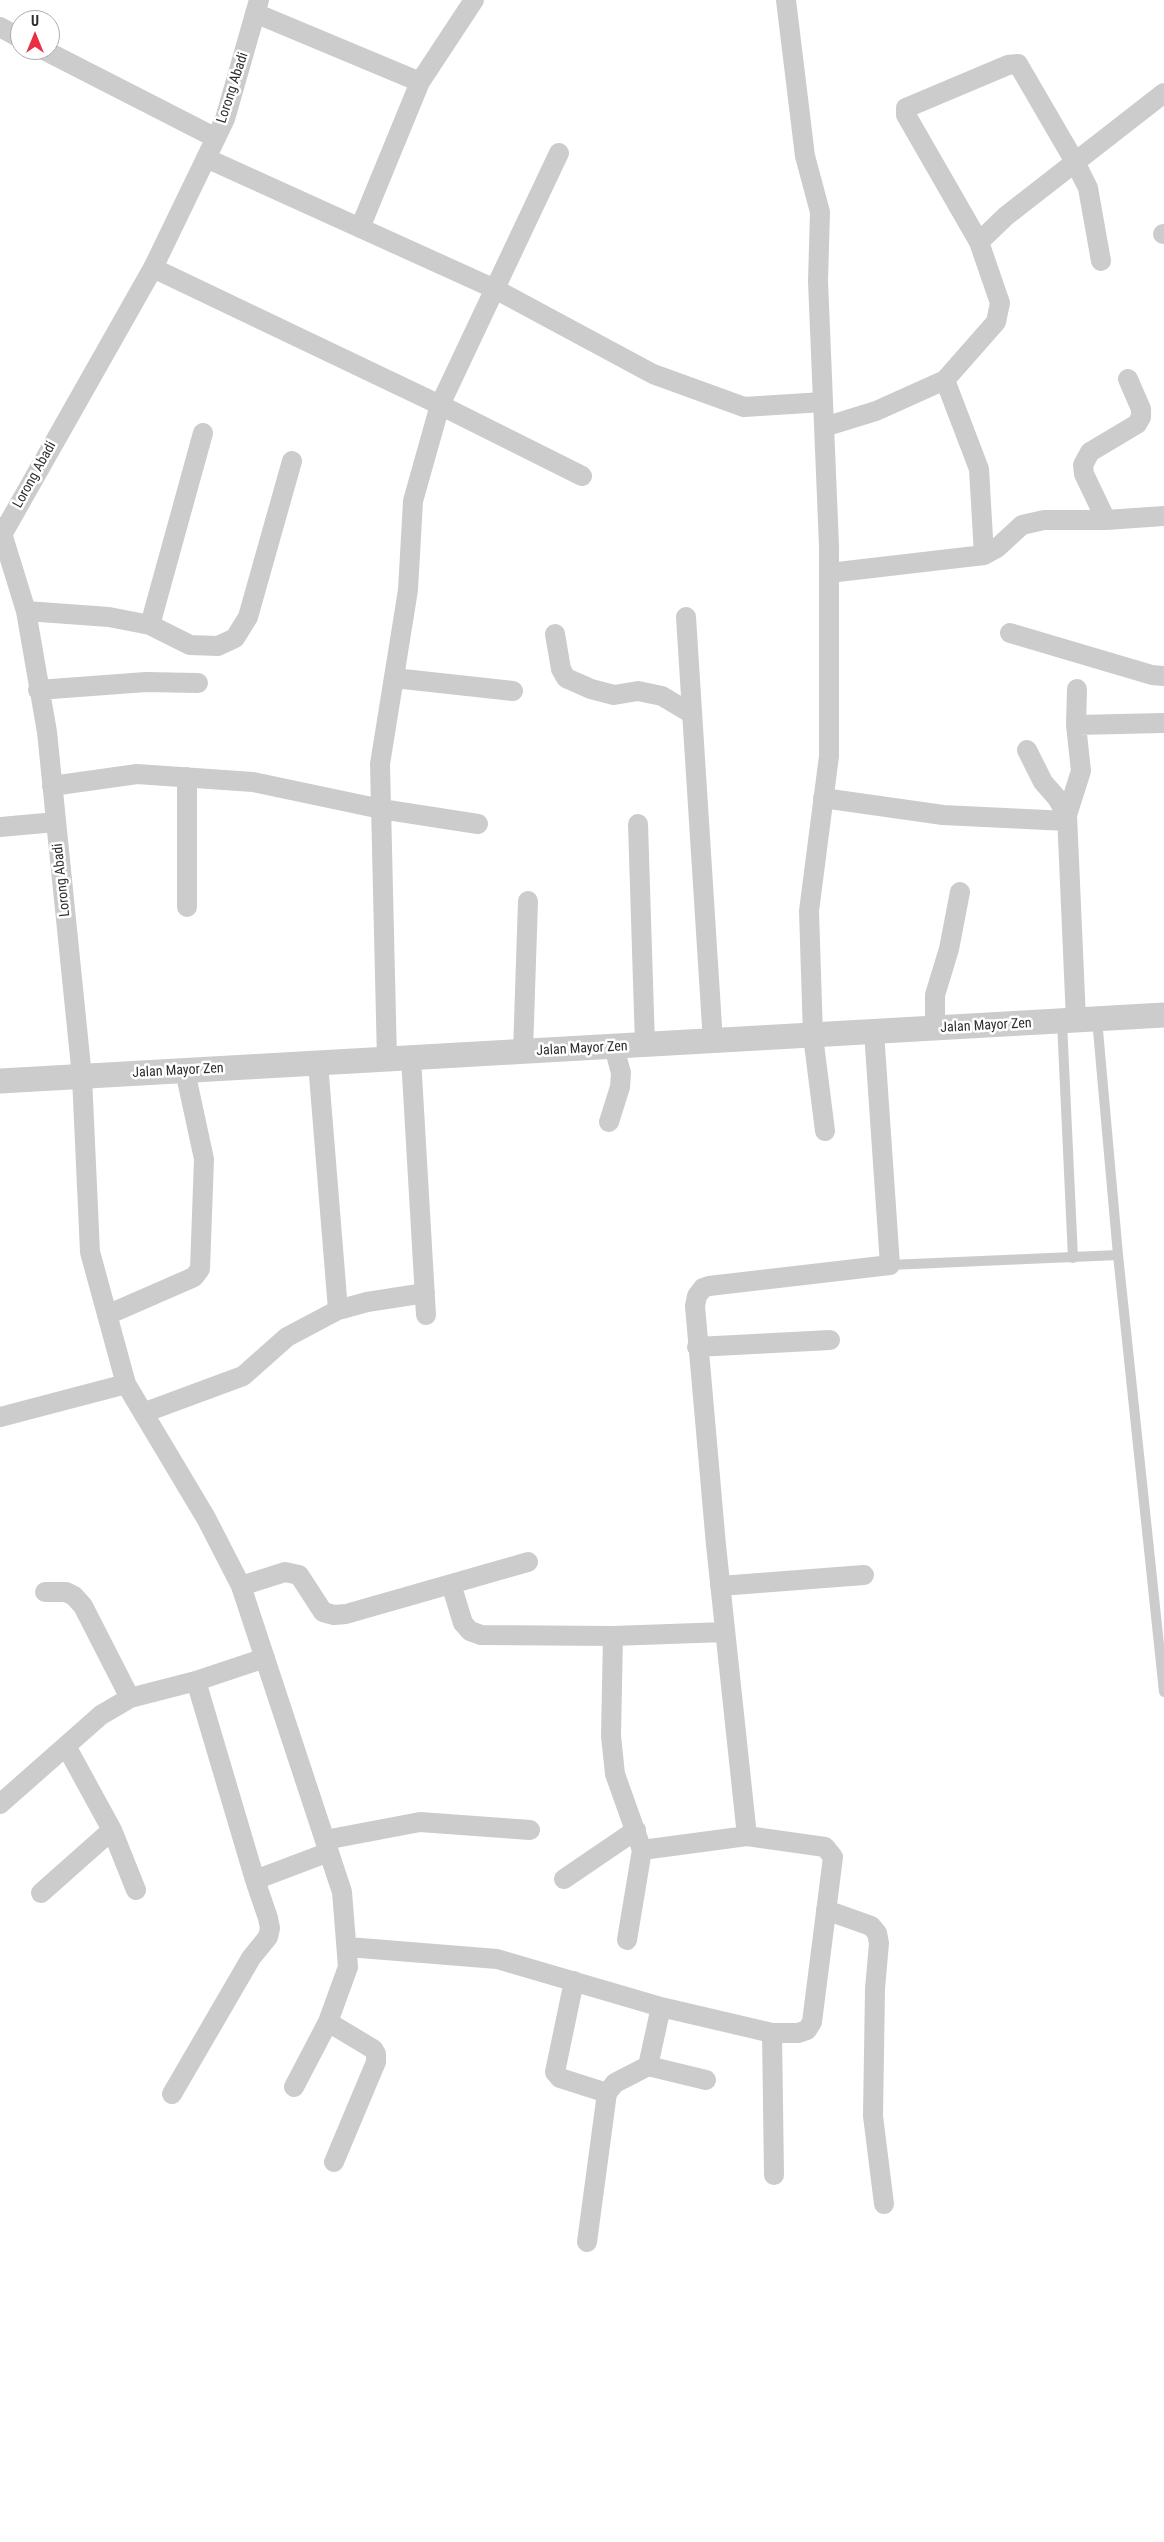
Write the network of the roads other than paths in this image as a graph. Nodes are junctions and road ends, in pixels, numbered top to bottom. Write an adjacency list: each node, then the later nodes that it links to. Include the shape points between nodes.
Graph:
1 (474, 0): 5 (street)
2 (786, 0): 18 (street, via 805,156 820,212 818,281)
3 (257, 7): 5 (street); 7 (street, Lorong Abadi, via 225,118)
4 (60, 58): 7 (street)
5 (420, 82): 11 (street)
6 (1164, 93): 10 (street)
7 (216, 138): 9 (street, Lorong Abadi)
8 (559, 153): 15 (street)
9 (206, 158): 11 (street); 14 (street, Lorong Abadi)
10 (1075, 162): 12 (street, via 1006,216); 12 (street, via 1018,64 1008,65 906,108 906,115); 13 (street, via 1090,196)
11 (360, 228): 15 (street)
12 (979, 242): 17 (street, via 1000,303 996,322)
13 (1102, 261)
14 (153, 268): 19 (street); 26 (street, Lorong Abadi)
15 (495, 289): 18 (street, via 653,374 744,407); 19 (street)
16 (1128, 379): 25 (street, via 1141,409 1138,424 1090,452 1083,465 1084,474)
17 (946, 380): 20 (street, via 876,411); 27 (street, via 979,470)
18 (823, 402): 20 (street)
19 (440, 405): 23 (street); 35 (street, via 413,501 408,590)
20 (824, 427): 28 (street)
21 (203, 433): 31 (street)
22 (292, 460): 31 (street, via 248,617 235,638 218,646 190,645)
23 (582, 476)
24 (1164, 516): 25 (street)
25 (1106, 520): 27 (street, via 1044,520 1022,525 998,548)
26 (1, 531): 29 (street, Lorong Abadi)
27 (984, 555): 28 (street)
28 (829, 573): 46 (street, via 829,756)
29 (26, 611): 31 (street, via 109,617); 38 (street, Lorong Abadi)
30 (686, 617): 40 (street)
31 (150, 625)
32 (1010, 633): 34 (street)
33 (555, 634): 40 (street, via 561,669 566,678 614,695 638,691 662,696)
34 (1164, 676)
35 (394, 678): 39 (street); 47 (street, via 380,764)
36 (198, 683): 38 (street, via 146,682)
37 (1077, 689): 42 (street)
38 (38, 690): 45 (street, Lorong Abadi)
39 (513, 691)
40 (692, 714): 61 (street)
41 (1164, 723): 42 (street)
42 (1076, 724): 48 (street, via 1081,772)
43 (1027, 750): 48 (street, via 1042,782 1057,798)
44 (187, 777): 45 (street, via 137,774); 47 (street, via 253,782); 55 (street)
45 (52, 786): 49 (street, Lorong Abadi)
46 (824, 798): 48 (street, via 943,814); 60 (street, via 809,911)
47 (381, 809): 50 (street); 65 (street)
48 (1068, 818): 57 (street)
49 (56, 822): 52 (street); 68 (street, Lorong Abadi)
50 (478, 824)
51 (638, 824): 62 (street)
52 (0, 827)
53 (960, 892): 58 (street, via 949,949 935,995)
54 (528, 901): 64 (street)
55 (187, 907)
56 (1164, 1015): 57 (street, Jalan Mayor Zen)
57 (1078, 1020): 58 (street, Jalan Mayor Zen); 72 (lane); 73 (lane)
58 (935, 1029): 59 (street, Jalan Mayor Zen)
59 (874, 1032): 60 (street, Jalan Mayor Zen); 74 (street)
60 (813, 1036): 61 (street, Jalan Mayor Zen); 71 (street)
61 (713, 1042): 62 (street, Jalan Mayor Zen)
62 (645, 1045): 63 (street, Jalan Mayor Zen)
63 (614, 1047): 64 (street, Jalan Mayor Zen); 70 (street, via 621,1073)
64 (523, 1052): 65 (street, Jalan Mayor Zen)
65 (399, 1059): 66 (street, Jalan Mayor Zen); 75 (street)
66 (318, 1063): 67 (street, Jalan Mayor Zen); 76 (street)
67 (185, 1071): 68 (street, Jalan Mayor Zen); 77 (street, via 204,1159 200,1269 194,1277)
68 (82, 1076): 69 (street, Jalan Mayor Zen); 77 (street, Lorong Abadi, via 90,1252)
69 (0, 1081)
70 (609, 1122)
71 (825, 1131)
72 (1118, 1255): 73 (lane); 94 (lane)
73 (1073, 1258): 74 (lane)
74 (890, 1265): 80 (street, via 703,1288 695,1306)
75 (425, 1293): 76 (street); 78 (street)
76 (338, 1310): 82 (street, via 287,1337 243,1376)
77 (107, 1315): 81 (street, Lorong Abadi)
78 (426, 1315)
79 (830, 1340): 80 (street)
80 (697, 1347): 88 (street)
81 (126, 1384): 82 (street, Lorong Abadi); 83 (street)
82 (143, 1413): 87 (street, Lorong Abadi, via 206,1518)
83 (0, 1417)
84 (528, 1562): 86 (street)
85 (864, 1575): 88 (street)
86 (451, 1584): 87 (street, via 334,1615 323,1612 299,1575 285,1572); 91 (street, via 463,1623 470,1631 481,1635)
87 (241, 1586): 92 (street, Lorong Abadi)
88 (720, 1586): 90 (street)
89 (45, 1592): 95 (street, via 66,1592 83,1606)
90 (725, 1632): 91 (street); 101 (street)
91 (613, 1636): 100 (street, via 611,1736 614,1774)
92 (265, 1658): 93 (street); 102 (street, Lorong Abadi)
93 (196, 1681): 95 (street); 105 (street)
94 (1164, 1692)
95 (130, 1698): 96 (street, via 101,1715)
96 (66, 1746): 97 (street); 98 (street)
97 (0, 1804)
98 (112, 1830): 106 (street); 107 (street)
99 (530, 1830): 102 (street, via 420,1822)
100 (636, 1830): 103 (street); 104 (street)
101 (746, 1836): 103 (street); 108 (street, via 829,1850 832,1857)
102 (327, 1846): 105 (street); 110 (street, Lorong Abadi, via 342,1892)
103 (642, 1850): 109 (street)
104 (564, 1879)
105 (255, 1880): 119 (street, via 268,1918 268,1937 251,1958)
106 (136, 1890)
107 (41, 1893)
108 (826, 1910): 114 (street, via 812,2022 807,2030 798,2033); 122 (street, via 871,1926 877,1933 873,2116)
109 (627, 1940)
110 (348, 1947): 111 (street, via 497,1959); 113 (street, Lorong Abadi, via 348,1967)
111 (574, 1981): 112 (street); 118 (street, via 555,2072 560,2078)
112 (661, 2007): 114 (street); 115 (street)
113 (328, 2022): 117 (street, Lorong Abadi); 120 (street, via 376,2054 376,2062)
114 (772, 2033): 121 (street)
115 (648, 2066): 116 (street); 118 (street, via 614,2083)
116 (706, 2080)
117 (294, 2087)
118 (607, 2093): 123 (street)
119 (172, 2094)
120 (334, 2162)
121 (774, 2176)
122 (884, 2204)
123 (587, 2242)

